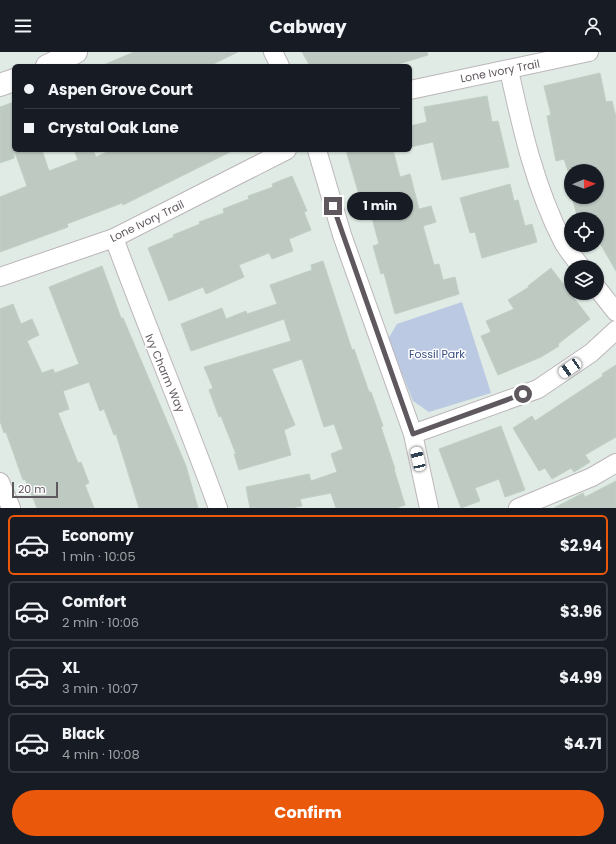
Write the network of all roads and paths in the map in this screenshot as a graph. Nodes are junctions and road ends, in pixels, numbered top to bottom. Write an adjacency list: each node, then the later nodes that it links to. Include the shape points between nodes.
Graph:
1 (76, 52): 4 (street)
2 (273, 52): 5 (street)
3 (589, 52): 6 (street, Lone Ivory Trail)
4 (52, 64)
5 (279, 64)
6 (509, 70): 9 (street, Lone Ivory Trail); 13 (street, via 538,185 564,243)
7 (12, 81): 8 (street)
8 (0, 85)
9 (412, 90)
10 (283, 152): 12 (street, Lone Ivory Trail)
11 (318, 152): 18 (street, via 342,235)
12 (114, 238): 14 (street, Lone Ivory Trail); 22 (street, Ivy Charm Way)
13 (576, 260)
14 (0, 277)
15 (604, 297): 16 (street)
16 (616, 312)
17 (616, 330): 18 (street, via 591,353 538,389)
18 (413, 434): 23 (street)
19 (616, 463): 24 (street, via 592,477)
20 (0, 482): 21 (street)
21 (11, 508)
22 (218, 508)
23 (429, 508)
24 (518, 508)

